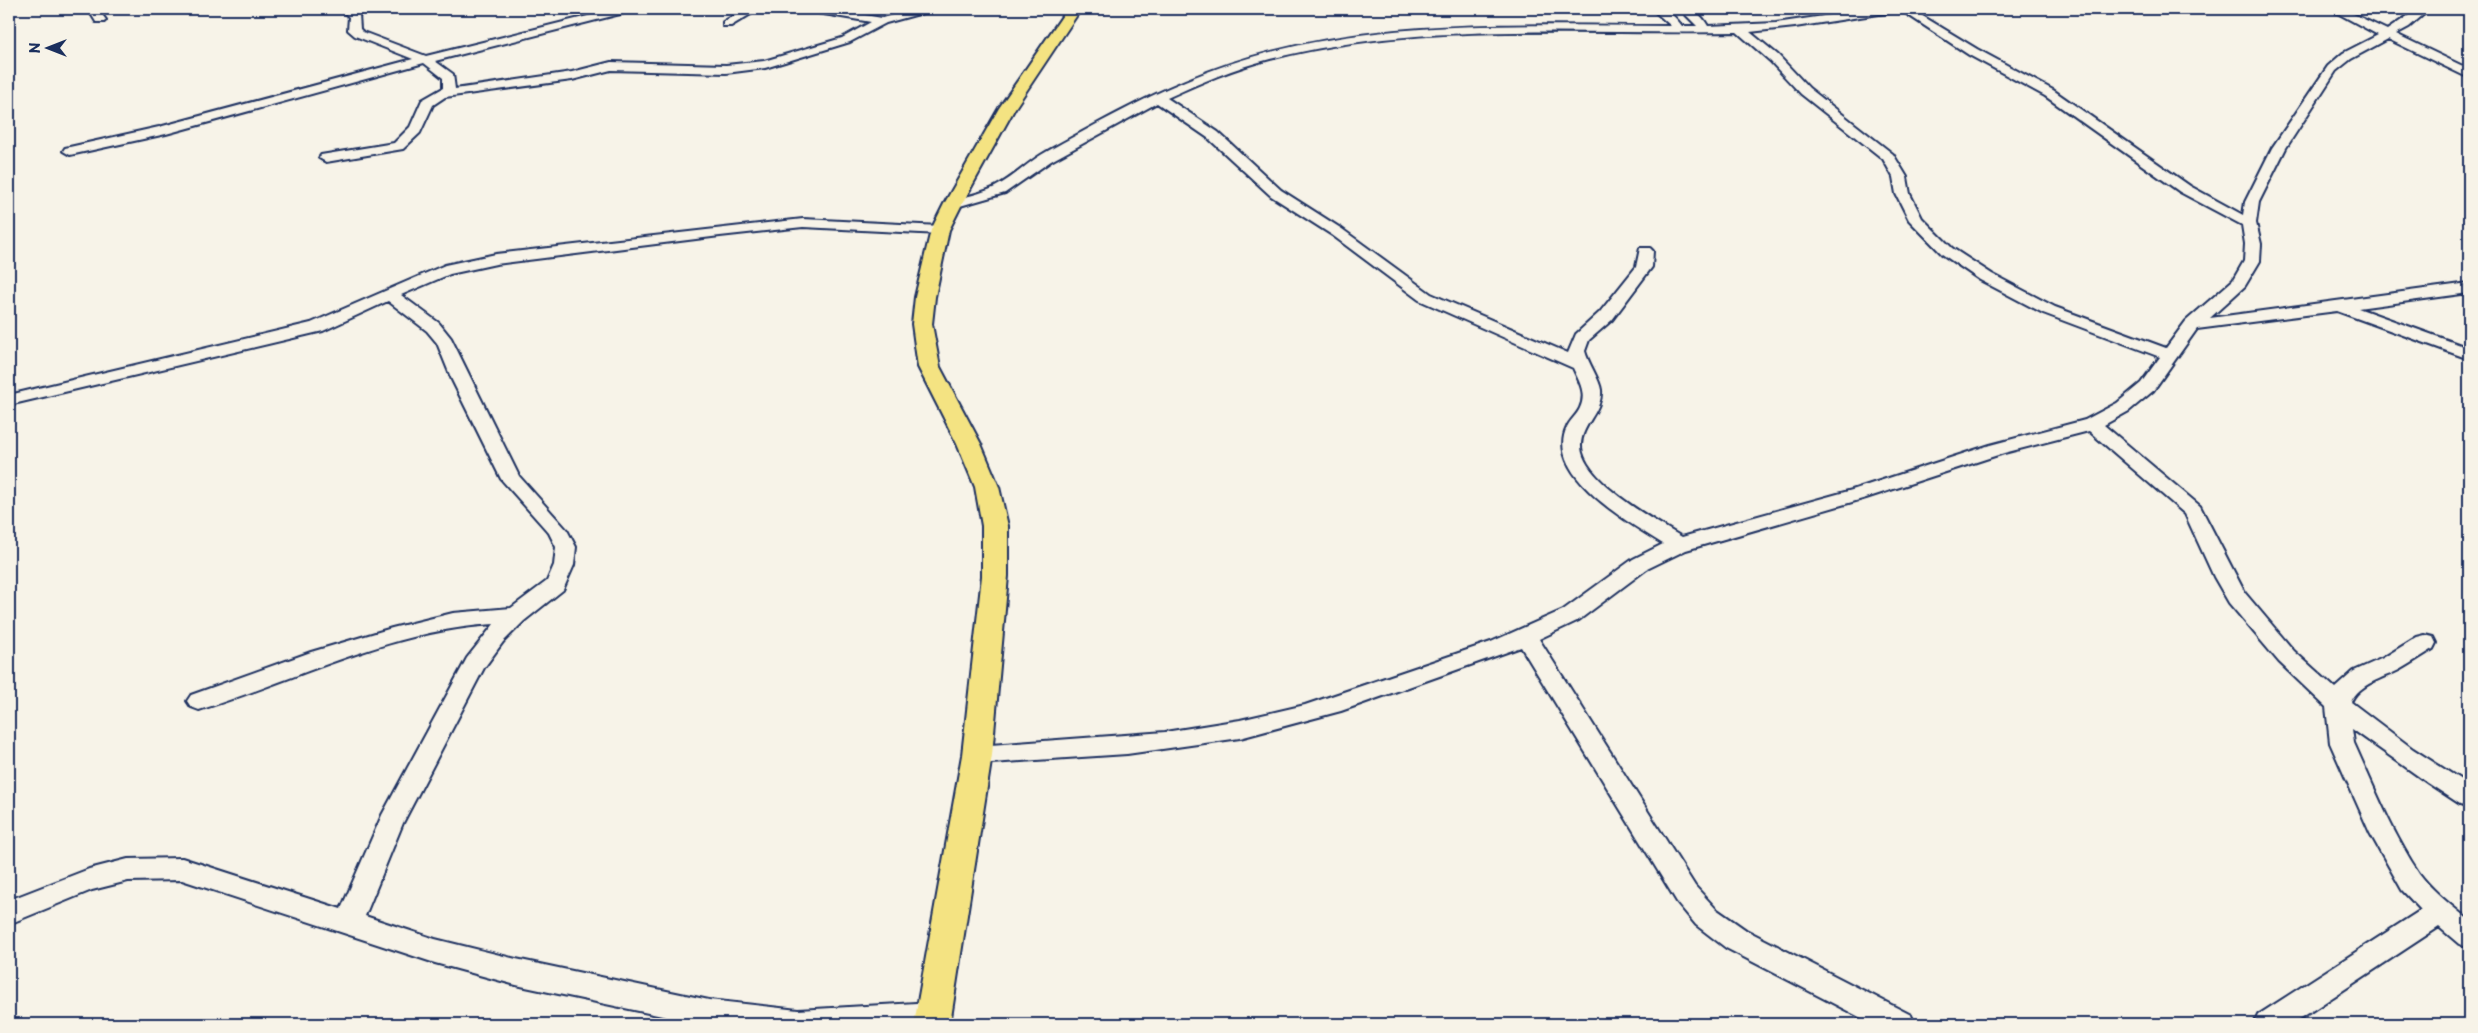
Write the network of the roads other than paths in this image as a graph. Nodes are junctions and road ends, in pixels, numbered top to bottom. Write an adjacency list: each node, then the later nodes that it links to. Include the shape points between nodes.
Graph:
1 (92, 9): 14 (street)
2 (345, 9): 21 (street, via 355,16 354,30 359,34)
3 (628, 9): 21 (street)
4 (753, 9): 16 (street)
5 (812, 9): 15 (street)
6 (926, 9): 15 (street)
7 (1074, 9): 27 (main road, via 1006,108)
8 (1657, 9): 18 (street)
9 (1685, 9): 19 (street, via 1699,20)
10 (1892, 9): 17 (street, via 1787,26)
11 (1904, 9): 28 (street, via 1973,52 2049,93 2185,189)
12 (2335, 9): 20 (street)
13 (2425, 9): 20 (street, via 2405,25)
14 (100, 20)
15 (882, 21): 23 (street, via 846,40 783,60 744,68 611,66 572,76)
16 (726, 24)
17 (1740, 29): 19 (street); 36 (street, via 1805,91 1888,157 1900,177 1916,220 1947,251 1986,277 2049,310)
18 (1679, 30): 19 (street); 24 (street, via 1489,29 1341,42 1265,56)
19 (1704, 30)
20 (2385, 34): 22 (street); 28 (street, via 2347,56 2332,70 2279,148 2252,202)
21 (427, 60): 23 (street, via 449,77 449,90); 25 (street, via 161,131)
22 (2469, 74)
23 (443, 94): 26 (street, via 427,103 424,116 407,141 398,146)
24 (1157, 97): 27 (street, via 1051,156 1003,189); 37 (street, via 1213,135 1276,193 1337,232 1425,297)
25 (70, 151)
26 (326, 158)
27 (953, 204): 29 (main road)
28 (2249, 222): 34 (street, via 2252,262 2239,283)
29 (940, 230): 32 (street, via 803,223 720,231 467,264); 46 (main road, via 922,324 929,367 987,487 995,526 994,576)
30 (1645, 251): 37 (street, via 1644,267 1626,293 1582,338 1576,351)
31 (2469, 288): 33 (street)
32 (389, 294): 38 (street, via 317,327); 41 (street, via 433,327 445,342 511,479 557,530 566,547 564,565 556,586)
33 (2339, 307): 34 (street); 35 (street)
34 (2192, 325): 36 (street)
35 (2469, 354)
36 (2169, 355): 39 (street, via 2148,387 2123,407)
37 (1580, 365): 40 (street, via 1592,390 1590,407 1576,427 1572,447 1579,467 1622,509)
38 (9, 400)
39 (2092, 424): 40 (street, via 1996,449 1860,494); 45 (street, via 2193,510 2217,566 2237,598 2313,684)
40 (1680, 545): 42 (street, via 1640,564 1571,614)
41 (516, 616): 44 (street, via 459,619 410,631 302,663); 50 (street, via 495,636 475,664 391,822)
42 (1526, 637): 46 (street, via 1277,721 1138,745); 53 (street, via 1686,894 1706,918 1736,939)
43 (2425, 643): 45 (street, via 2362,677 2344,692)
44 (199, 700)
45 (2338, 706): 47 (street); 49 (street, via 2342,743 2383,833 2411,882)
46 (977, 755): 52 (main road)
47 (2469, 797)
48 (9, 912): 50 (street, via 89,880 128,870 182,869)
49 (2440, 912): 51 (street); 54 (street)
50 (349, 923): 52 (street, via 435,951 516,972 709,1013 798,1022)
51 (2469, 936)
52 (933, 1020)
53 (1901, 1024)
54 (2268, 1024)

